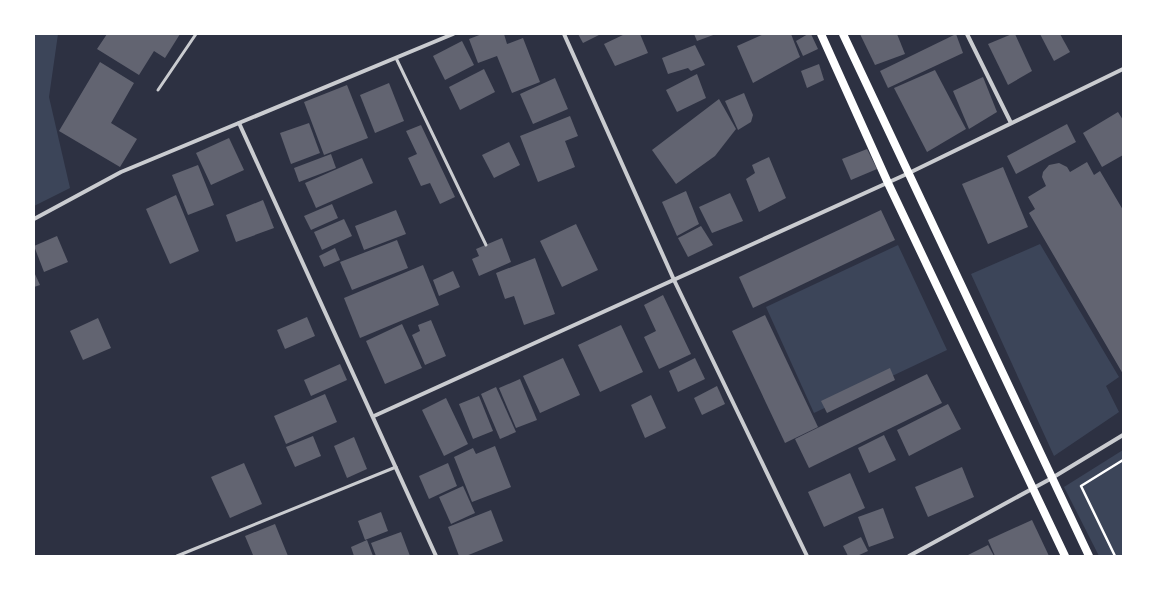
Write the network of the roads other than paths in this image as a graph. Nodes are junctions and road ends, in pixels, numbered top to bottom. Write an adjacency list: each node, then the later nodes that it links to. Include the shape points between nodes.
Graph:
1 (196, 34): 9 (lane)
2 (453, 34): 7 (street)
3 (564, 34): 16 (street)
4 (821, 34): 13 (main road)
5 (843, 34): 12 (main road)
6 (966, 34): 11 (street)
7 (396, 58): 10 (street); 15 (lane)
8 (1123, 69): 11 (street)
9 (158, 90)
10 (239, 123): 14 (street, via 121,172); 17 (street)
11 (1012, 124): 12 (street)
12 (909, 173): 13 (street); 20 (main road)
13 (888, 183): 16 (street); 21 (main road)
14 (34, 219)
15 (486, 245)
16 (674, 280): 17 (street); 24 (street)
17 (374, 416): 19 (street)
18 (1123, 435): 20 (street)
19 (396, 467): 22 (lane); 23 (street)
20 (1052, 478): 21 (street); 27 (main road)
21 (1033, 488): 25 (street); 26 (main road)
22 (177, 556)
23 (436, 556)
24 (807, 556)
25 (909, 556)
26 (1066, 556)
27 (1089, 556)

